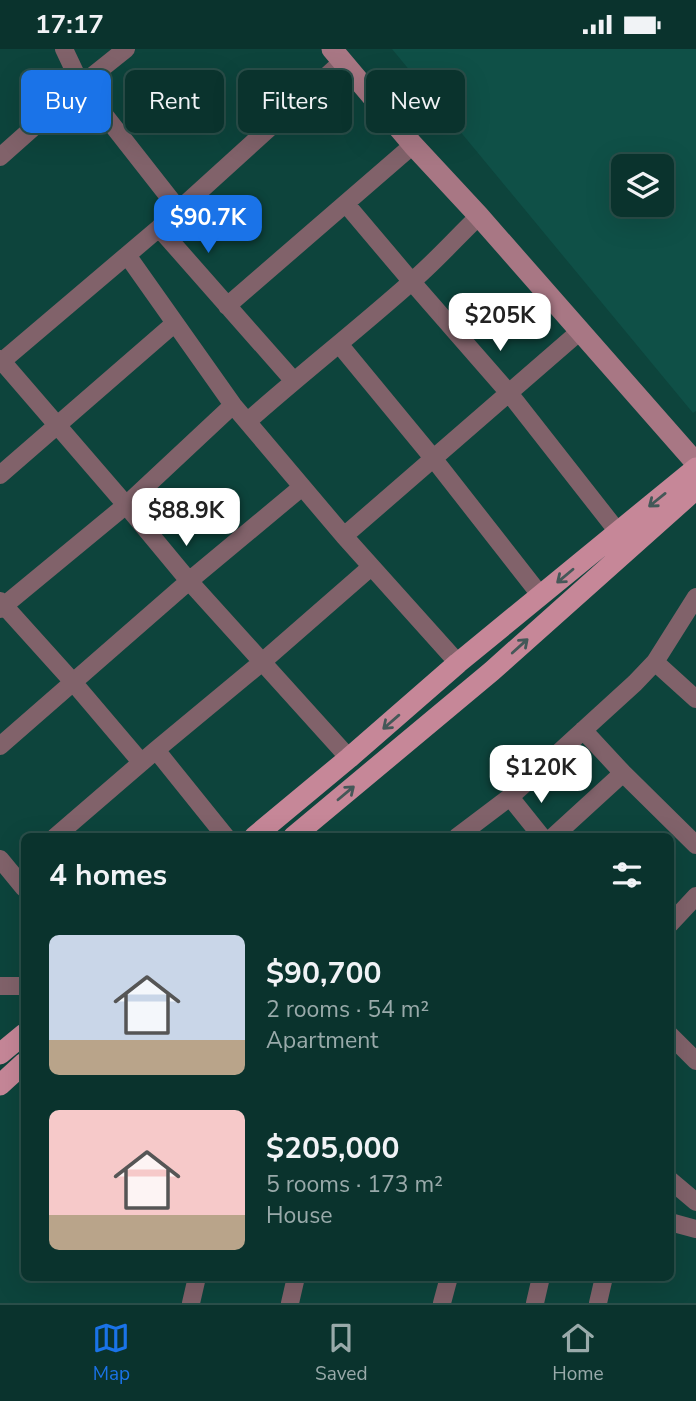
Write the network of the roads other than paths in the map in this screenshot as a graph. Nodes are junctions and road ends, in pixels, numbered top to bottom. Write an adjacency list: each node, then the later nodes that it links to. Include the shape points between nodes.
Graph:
1 (64, 49): 4 (street)
2 (125, 49): 5 (street)
3 (337, 55): 8 (main road); 11 (street)
4 (74, 70)
5 (99, 70)
6 (111, 123): 11 (street)
7 (26, 133): 9 (street)
8 (414, 145): 10 (street); 12 (main road)
9 (0, 156)
10 (346, 204): 15 (street); 16 (street)
11 (179, 210): 13 (street)
12 (479, 216): 15 (street); 18 (main road)
13 (159, 228): 14 (street); 16 (street)
14 (127, 255): 17 (street); 20 (street)
15 (412, 282): 19 (street); 22 (street)
16 (227, 306): 21 (street)
17 (175, 323): 23 (street); 25 (street)
18 (579, 332): 22 (street); 27 (main road)
19 (339, 344): 21 (street); 26 (street)
20 (1, 361): 25 (street)
21 (293, 380): 24 (street)
22 (509, 393): 26 (street); 32 (street)
23 (233, 404): 24 (street); 31 (street)
24 (248, 421): 29 (street)
25 (58, 426): 28 (street); 31 (street)
26 (433, 458): 33 (street); 36 (street)
27 (696, 465): 32 (main road, one-way to 32)
28 (0, 475)
29 (302, 487): 33 (street); 35 (street)
30 (696, 489): 54 (main road, one-way to 30, via 492,671)
31 (126, 505): 35 (street); 38 (street)
32 (618, 532): 36 (main road, one-way to 36)
33 (344, 536): 34 (street)
34 (372, 567): 40 (street); 41 (street)
35 (189, 581): 40 (street); 42 (street)
36 (541, 596): 41 (main road)
37 (696, 597): 39 (street)
38 (1, 605): 42 (street)
39 (654, 662): 43 (street); 44 (street)
40 (261, 663): 46 (street); 47 (street)
41 (458, 663): 47 (main road, one-way to 47)
42 (73, 682): 45 (street); 48 (street)
43 (696, 699)
44 (583, 730): 49 (street); 50 (street)
45 (0, 745)
46 (156, 750): 48 (street); 52 (street)
47 (349, 758): 53 (main road)
48 (141, 762): 51 (street)
49 (623, 773): 57 (street); 58 (street)
50 (510, 797): 55 (street); 56 (street)
51 (62, 833)
52 (223, 833)
53 (259, 833)
54 (298, 833)
55 (462, 833)
56 (539, 833)
57 (558, 833)
58 (696, 845)
59 (0, 859): 60 (street)
60 (18, 868)
61 (696, 896): 62 (street)
62 (674, 920)
63 (0, 986): 64 (street)
64 (21, 986)
65 (21, 1036): 67 (main road)
66 (674, 1039): 68 (street)
67 (0, 1054)
68 (696, 1061)
69 (21, 1066): 70 (main road)
70 (0, 1085)
71 (674, 1183): 72 (street)
72 (696, 1202)
73 (674, 1223): 74 (street)
74 (696, 1229)
75 (196, 1281): 80 (street)
76 (295, 1281): 81 (street)
77 (448, 1281): 82 (street)
78 (540, 1281): 83 (street)
79 (603, 1281): 84 (street)
80 (191, 1303)
81 (290, 1303)
82 (442, 1303)
83 (535, 1303)
84 (598, 1303)

